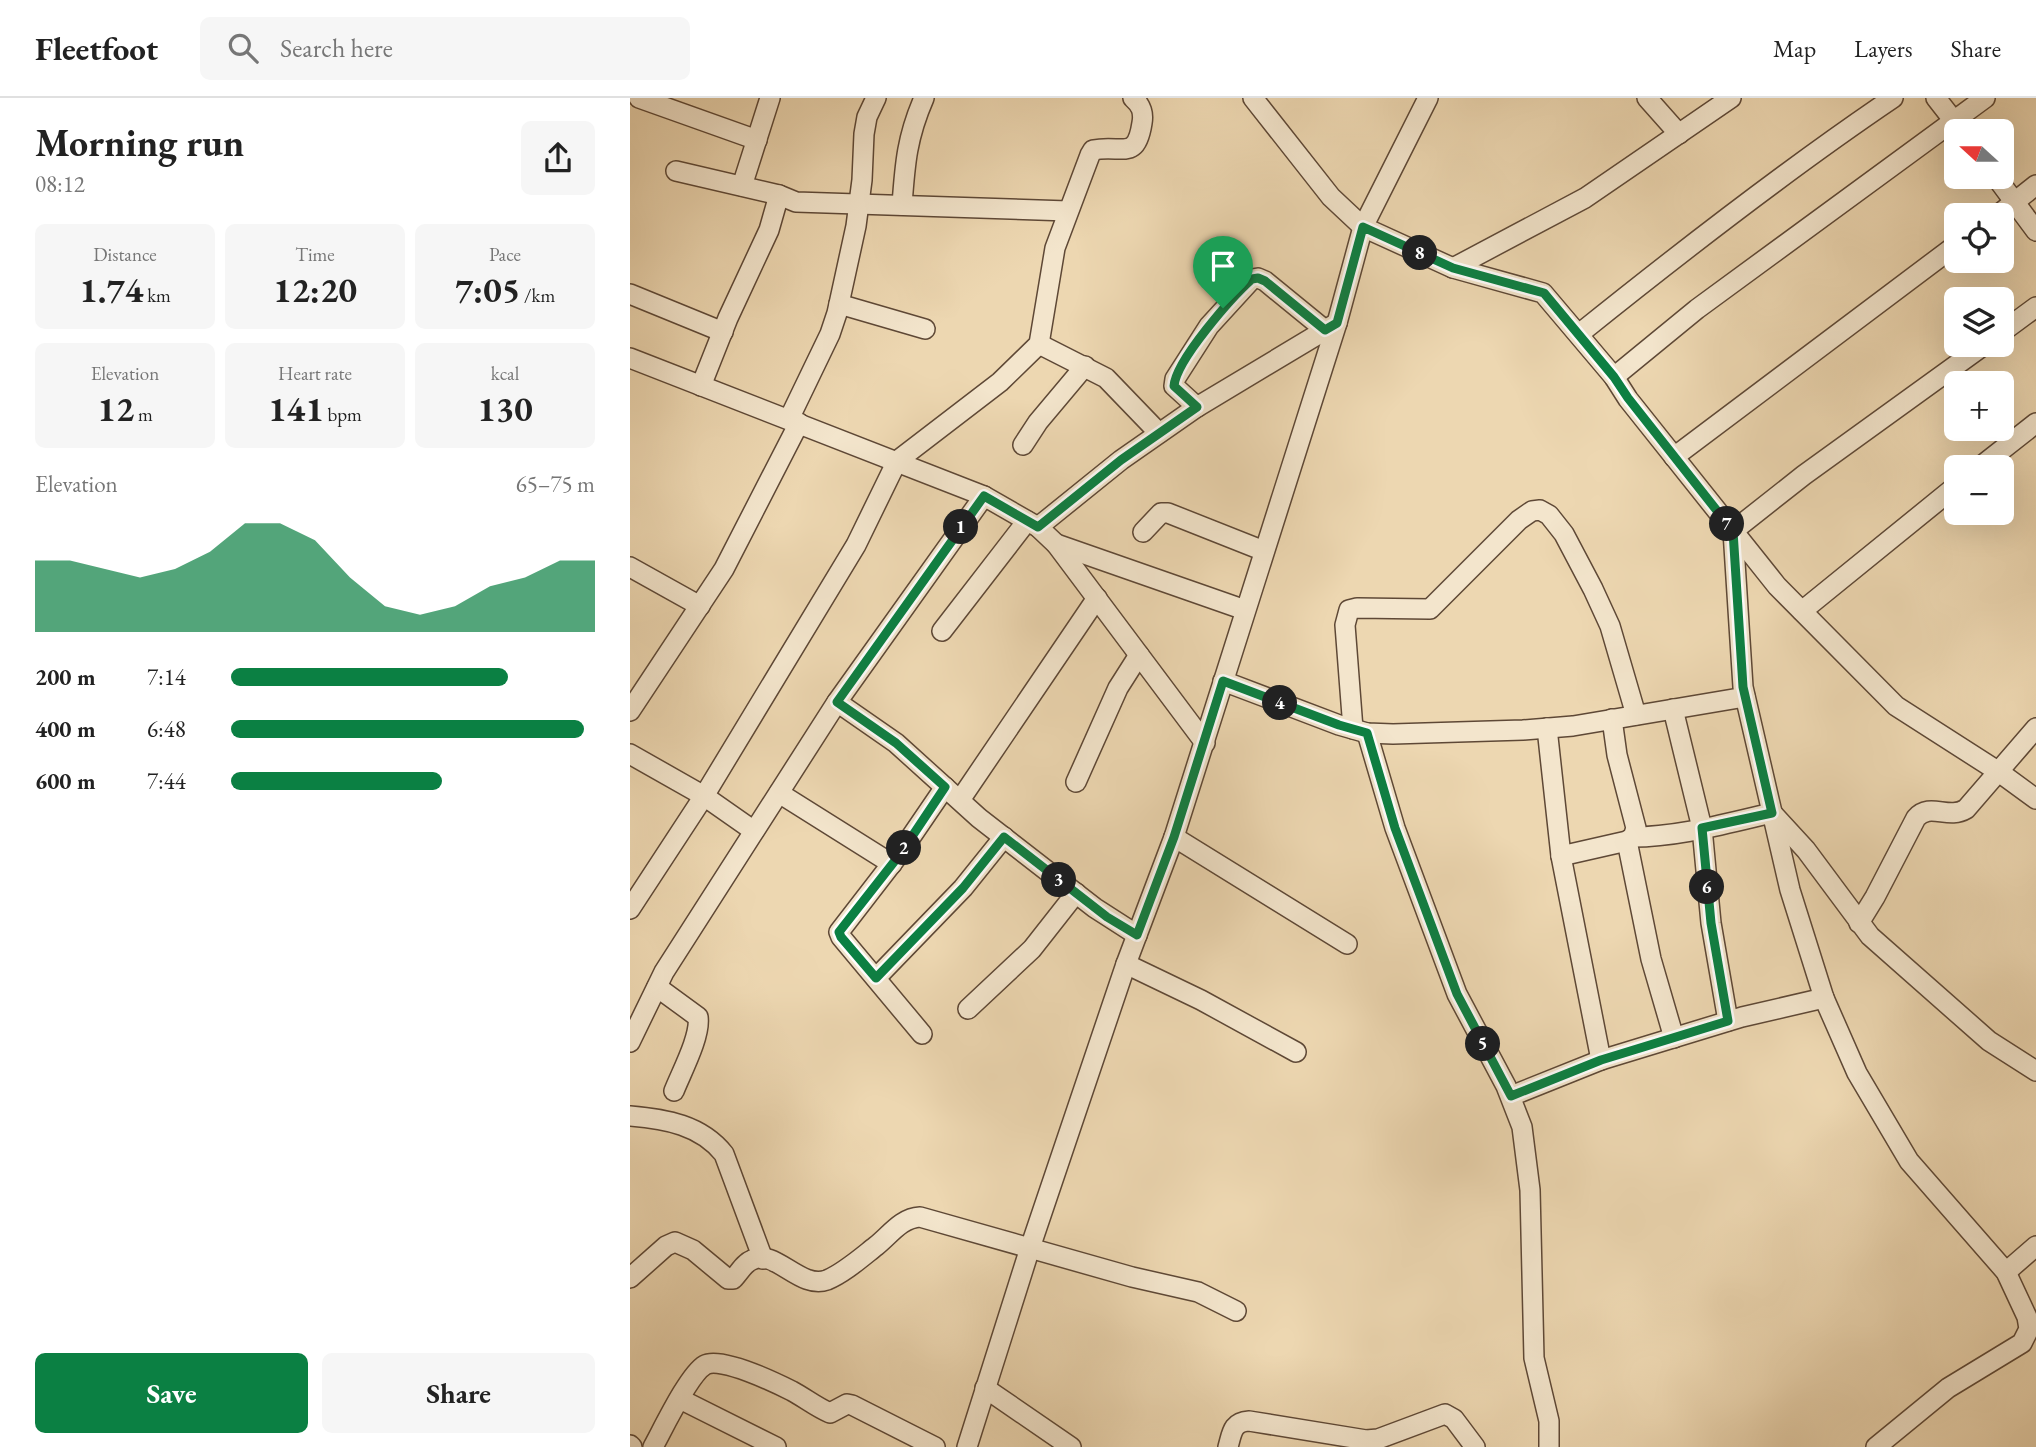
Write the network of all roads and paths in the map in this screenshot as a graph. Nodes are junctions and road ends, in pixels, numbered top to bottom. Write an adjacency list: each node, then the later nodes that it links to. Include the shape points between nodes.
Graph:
1 (639, 98): 17 (street)
2 (771, 98): 17 (street)
3 (876, 98): 23 (street, via 864,134)
4 (924, 98): 25 (street, via 906,149)
5 (1133, 98): 26 (street, via 1143,116 1138,143 1126,150 1093,150)
6 (1253, 98): 27 (street, via 1331,197)
7 (1428, 98): 27 (street)
8 (1647, 98): 15 (street)
9 (1731, 98): 15 (street)
10 (1894, 98): 38 (street, via 1692,243)
11 (1936, 98): 13 (street)
12 (1985, 98): 14 (street)
13 (1953, 119)
14 (1966, 119)
15 (1679, 134): 30 (street, via 1585,198)
16 (1944, 137): 43 (street, via 1768,256)
17 (757, 139): 20 (street)
18 (676, 171): 20 (street)
19 (2036, 185): 24 (street)
20 (742, 186): 22 (street)
21 (2005, 189): 24 (street)
22 (779, 195): 23 (street, via 796,202); 37 (street, via 769,230)
23 (859, 203): 25 (street); 32 (street)
24 (2016, 203): 28 (street)
25 (902, 205): 26 (street)
26 (1068, 211): 39 (street, via 1055,248)
27 (1363, 227): 30 (street); 35 (street)
28 (2036, 231)
29 (1944, 255): 51 (street)
30 (1453, 268): 38 (street, via 1544,293)
31 (630, 295): 37 (street)
32 (839, 304): 36 (street); 46 (street)
33 (2036, 307): 34 (street)
34 (2014, 323)
35 (1331, 326): 45 (street); 45 (street, via 1265,281 1252,279 1209,326 1175,379 1174,386); 59 (street)
36 (925, 329)
37 (723, 332): 44 (street)
38 (1579, 334): 43 (street)
39 (1039, 344): 42 (street); 52 (street, via 1000,382)
40 (1967, 357): 56 (street)
41 (630, 358): 44 (street)
42 (1085, 366): 48 (street, via 1106,378); 49 (street)
43 (1614, 377): 51 (street)
44 (701, 386): 46 (street)
45 (1197, 407): 48 (street)
46 (794, 421): 52 (street); 62 (street, via 724,569)
47 (2036, 423): 50 (street)
48 (1159, 433): 55 (street)
49 (1023, 445)
50 (1995, 455)
51 (1674, 457): 56 (street)
52 (897, 461): 53 (street); 83 (street, via 856,545)
53 (984, 496): 55 (street); 69 (street)
54 (1944, 496): 64 (street)
55 (1032, 524): 58 (street); 65 (street)
56 (1733, 531): 64 (street); 68 (street)
57 (1143, 533): 59 (street, via 1161,513 1168,513)
58 (1056, 544): 61 (street); 63 (street)
59 (1264, 551): 63 (street)
60 (631, 569): 62 (street)
61 (1097, 598): 66 (street); 85 (street)
62 (700, 606): 71 (street)
63 (1245, 610): 67 (street)
64 (1802, 611): 79 (street, via 1896,706)
65 (942, 631)
66 (1139, 655): 77 (street); 80 (street, via 1118,688)
67 (1223, 681): 76 (street); 77 (street)
68 (1745, 697): 70 (street); 86 (street)
69 (837, 702): 81 (street, via 896,743); 82 (street)
70 (1674, 709): 72 (street); 87 (street)
71 (630, 711)
72 (1636, 715): 73 (street); 76 (street, via 1610,626 1593,589 1564,534 1549,515 1532,510 1430,609 1349,610 1345,625)
73 (1612, 719): 74 (street); 91 (street, via 1636,828)
74 (1547, 728): 76 (street, via 1392,734); 92 (street)
75 (2036, 728): 79 (street)
76 (1360, 731): 112 (street, via 1457,994)
77 (1205, 743): 90 (street)
78 (630, 754): 83 (street)
79 (1999, 772): 84 (street); 96 (street, via 1966,809 1958,813 1922,811)
80 (1076, 782)
81 (945, 787): 85 (street); 93 (street)
82 (779, 793): 88 (street); 93 (street)
83 (704, 796): 88 (street); 95 (street)
84 (2036, 799)
85 (960, 800): 89 (street)
86 (1772, 813): 87 (street); 96 (street); 102 (street, via 1793,902)
87 (1702, 828): 91 (street); 104 (street, via 1711,923)
88 (754, 831): 101 (street)
89 (1004, 837): 94 (street); 100 (street, via 955,897)
90 (1174, 837): 97 (street); 98 (street)
91 (1630, 839): 92 (street); 106 (street, via 1651,959)
92 (1561, 856): 109 (street)
93 (892, 864): 100 (street, via 839,932)
94 (1076, 893): 97 (street); 103 (street, via 1032,949)
95 (631, 908)
96 (1859, 923): 110 (street, via 1989,1041)
97 (1137, 935): 99 (street)
98 (1348, 944)
99 (1126, 964): 108 (street); 115 (street)
100 (876, 978): 105 (street)
101 (657, 987): 107 (street); 111 (street, via 698,1017 695,1038)
102 (1824, 998): 104 (street); 117 (street, via 1857,1073 1909,1161)
103 (968, 1009)
104 (1728, 1021): 106 (street)
105 (922, 1034)
106 (1674, 1038): 109 (street)
107 (630, 1042)
108 (1296, 1052)
109 (1601, 1060): 112 (street)
110 (2031, 1068)
111 (674, 1091)
112 (1511, 1096): 130 (street, via 1522,1127 1530,1190 1534,1358 1549,1421)
113 (630, 1116): 116 (street, via 684,1126 713,1140 724,1154)
114 (2036, 1246): 117 (street)
115 (1030, 1248): 116 (street, via 920,1217 903,1221 875,1247 826,1280 806,1280); 119 (street, via 1198,1292); 121 (street)
116 (763, 1259): 118 (street, via 748,1261 728,1279 693,1250 674,1242)
117 (2006, 1272): 120 (street)
118 (630, 1278)
119 (1236, 1311)
120 (2033, 1333): 131 (street, via 1948,1388)
121 (985, 1388): 126 (street); 127 (street)
122 (680, 1399): 123 (street); 124 (street); 125 (street, via 702,1366 719,1363 791,1391 830,1413 852,1405)
123 (653, 1447)
124 (776, 1447)
125 (935, 1447)
126 (967, 1447)
127 (1071, 1447)
128 (1228, 1447): 129 (street, via 1233,1429 1241,1422 1366,1440 1445,1414)
129 (1475, 1447)
130 (1549, 1447)
131 (1876, 1447)

